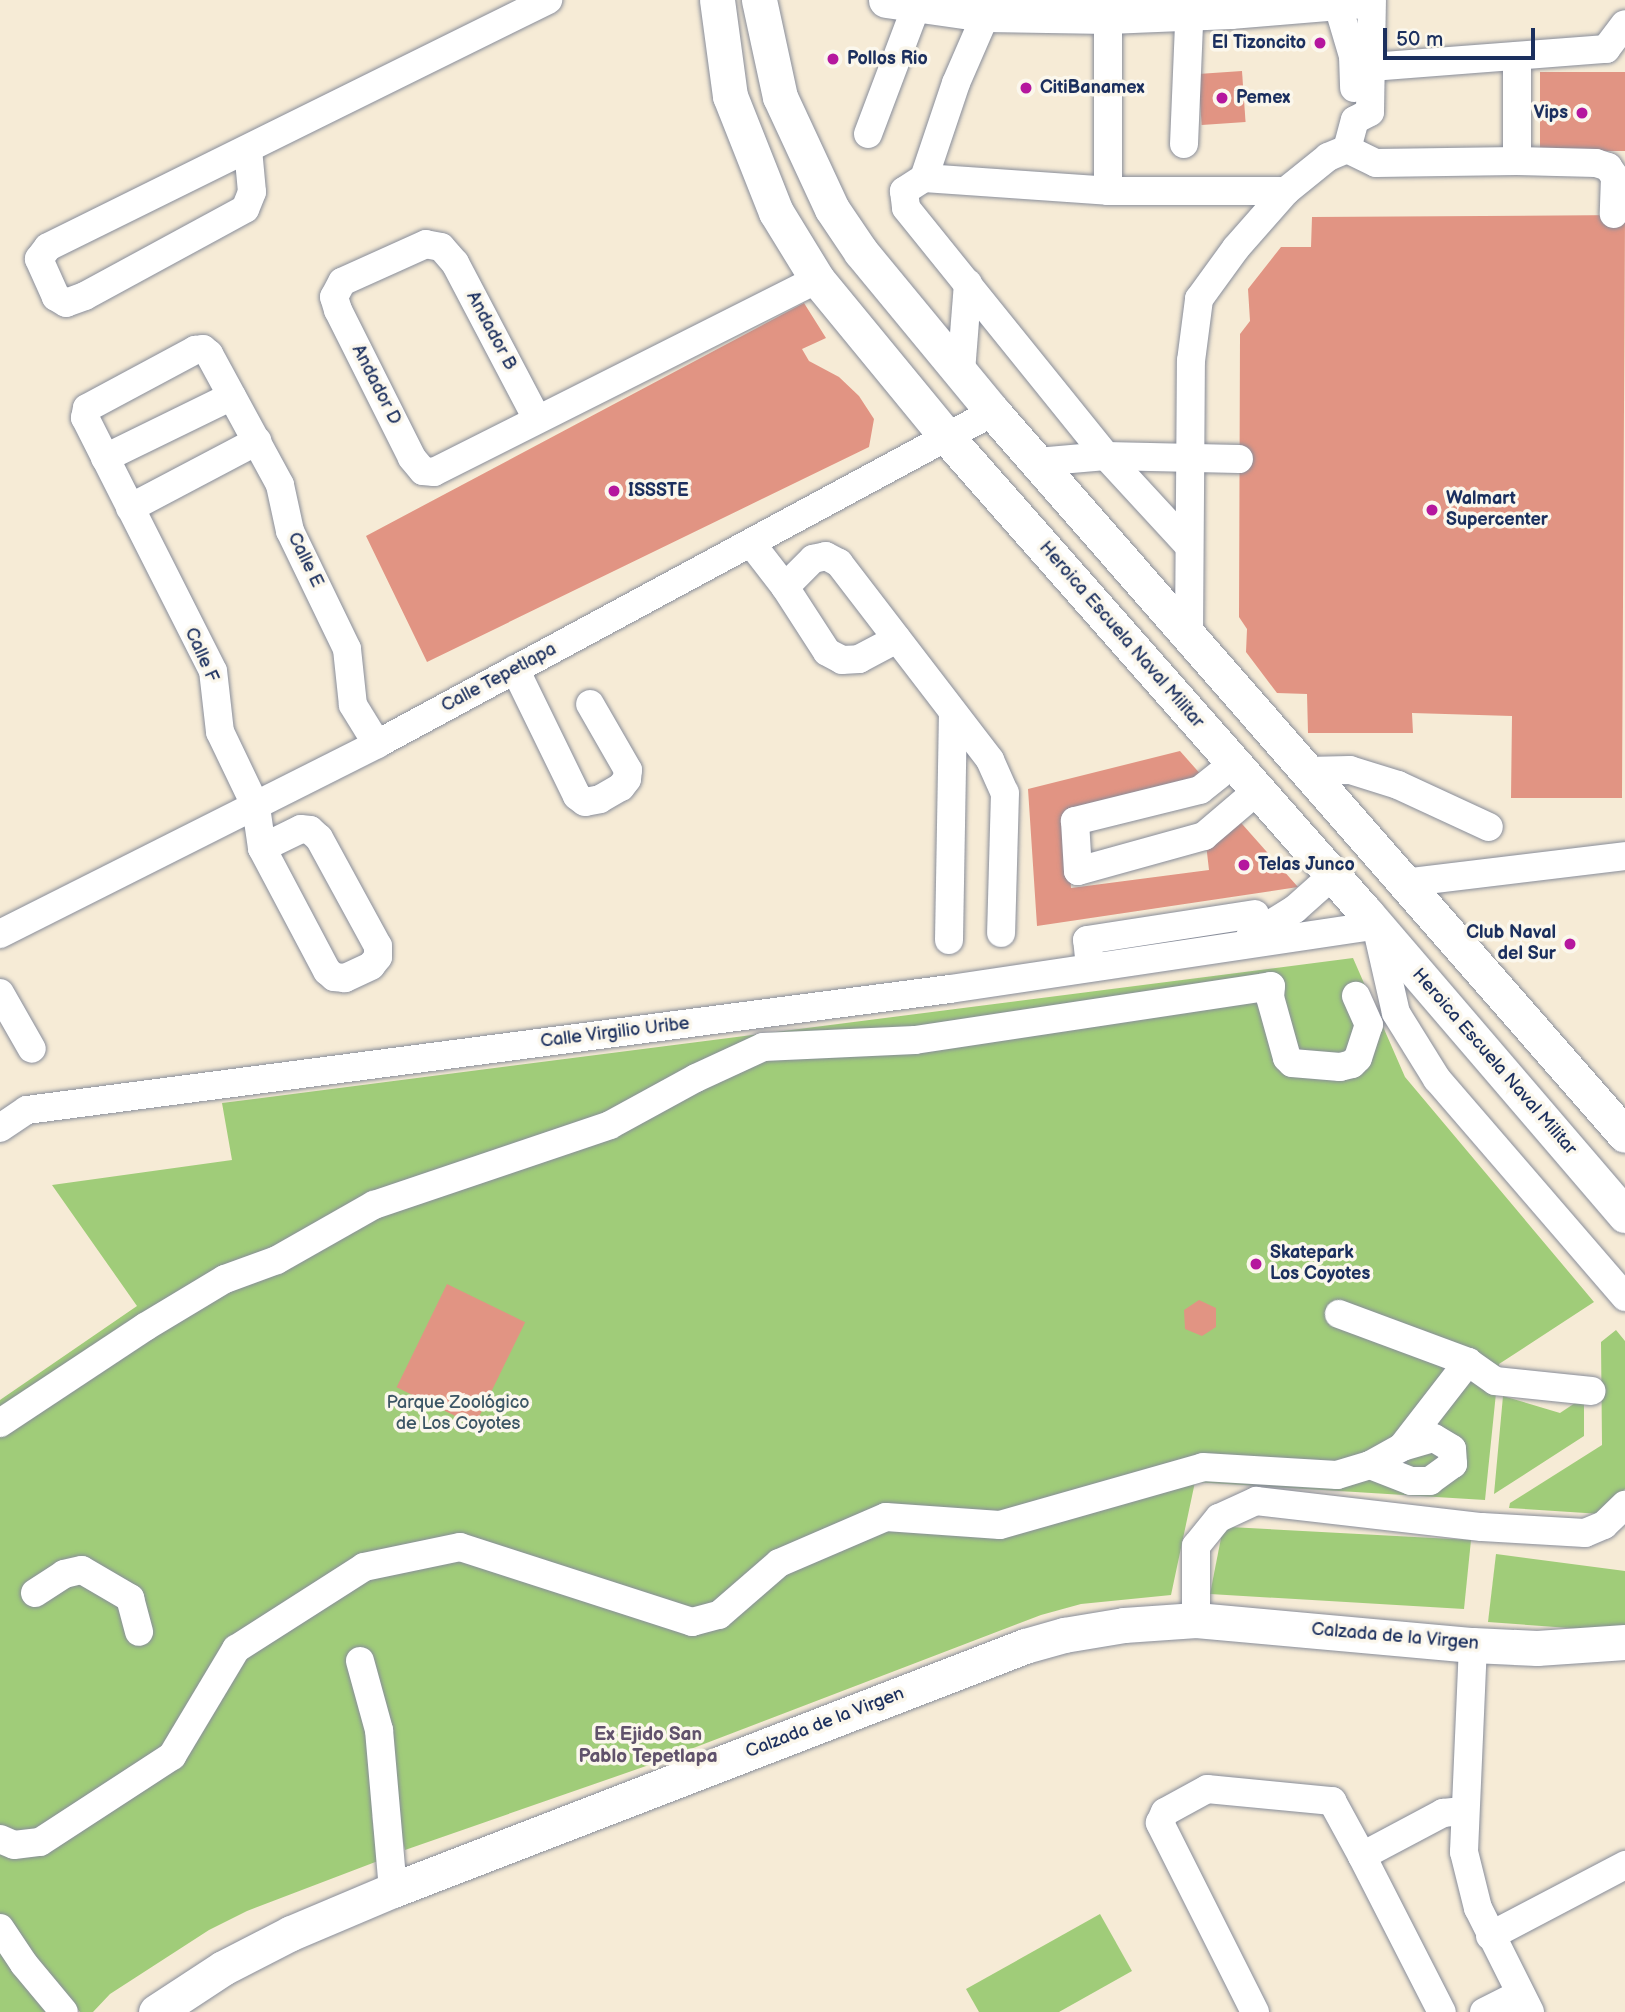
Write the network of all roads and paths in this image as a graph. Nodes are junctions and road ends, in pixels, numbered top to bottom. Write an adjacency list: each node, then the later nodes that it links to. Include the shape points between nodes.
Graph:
1 (548, 0): 17 (street)
2 (717, 0): 25 (main road, Heroica Escuela Naval Militar, via 730,96 776,212)
3 (759, 0): 28 (main road, via 779,97 832,209 895,296)
4 (1372, 0): 13 (street)
5 (1350, 1): 7 (main road); 14 (street)
6 (901, 3): 9 (main road); 15 (street)
7 (1230, 6): 8 (main road)
8 (1190, 7): 10 (main road); 16 (street)
9 (986, 15): 10 (main road); 20 (street, via 956,83)
10 (1108, 16): 21 (street)
11 (1625, 24): 12 (street, via 1606,50)
12 (1517, 56): 13 (street); 19 (street)
13 (1371, 67): 14 (street)
14 (1363, 116): 18 (street)
15 (868, 134)
16 (1184, 145)
17 (248, 149): 17 (street, via 48,247 39,259 56,297 66,303 85,296 245,209 252,192)
18 (1347, 149): 19 (street, via 1376,163); 22 (street, via 1328,157)
19 (1517, 161): 23 (street, via 1608,167 1615,177)
20 (924, 178): 21 (street); 26 (street, via 905,191 906,208)
21 (1108, 191): 22 (street)
22 (1286, 191): 38 (street, via 1199,299 1191,360)
23 (1614, 214)
24 (441, 247): 31 (street, Andador B, via 455,263); 31 (street, Andador D, via 426,244 342,282 334,297 412,458 422,471 434,472)
25 (817, 279): 31 (street); 32 (main road, Heroica Escuela Naval Militar)
26 (968, 283): 28 (street); 34 (street)
27 (195, 350): 29 (street, Calle E, via 209,354); 35 (street, Calle F, via 87,408 85,418)
28 (961, 372): 30 (main road)
29 (232, 396): 33 (street, Calle E); 35 (street)
30 (993, 412): 32 (street, Calle Tepetlapa); 36 (main road)
31 (537, 419)
32 (946, 436): 40 (street, Calle Tepetlapa); 49 (main road, Heroica Escuela Naval Militar)
33 (257, 441): 39 (street); 48 (street, Calle E, via 280,485 290,531 344,639 353,705)
34 (1106, 456): 36 (street); 38 (street); 41 (street)
35 (105, 458): 39 (street, Calle F)
36 (1037, 462): 43 (main road)
37 (1239, 466): 38 (street)
38 (1190, 467): 41 (street)
39 (130, 508): 52 (street, Calle F, via 213,671 220,732)
40 (751, 543): 42 (street); 45 (street, Calle Tepetlapa)
41 (1188, 545): 43 (street)
42 (785, 587): 44 (street, via 827,652 842,660 859,659); 44 (street, via 813,559 826,556 839,563)
43 (1189, 637): 50 (main road)
44 (897, 639): 47 (street)
45 (515, 669): 46 (street, via 577,796 585,802 621,787 628,770); 48 (street, Calle Tepetlapa)
46 (590, 704)
47 (953, 716): 61 (street, via 990,760 1005,793); 62 (street)
48 (377, 744): 52 (street, Calle Tepetlapa)
49 (1234, 763): 51 (main road, Heroica Escuela Naval Militar); 51 (street, via 1200,790 1075,821 1078,871 1204,836)
50 (1306, 771): 53 (street, via 1350,770 1398,785); 57 (main road)
51 (1258, 790): 56 (main road, Heroica Escuela Naval Militar)
52 (256, 807): 54 (street, Calle F); 60 (street, Calle Tepetlapa)
53 (1489, 827)
54 (262, 848): 54 (street, Calle F, via 301,829 318,838 378,946 378,957 371,966 345,978 327,971)
55 (1625, 856): 57 (street)
56 (1333, 875): 59 (main road, Heroica Escuela Naval Militar); 63 (street, Calle Virgilio Uribe, via 1285,915)
57 (1403, 883): 69 (main road)
58 (1255, 914): 64 (street, via 1087,940)
59 (1376, 925): 63 (street, Calle Virgilio Uribe); 70 (main road, Heroica Escuela Naval Militar); 71 (street, via 1396,1013 1437,1079)
60 (0, 933)
61 (1001, 933)
62 (949, 940)
63 (1235, 944): 64 (street, Calle Virgilio Uribe)
64 (1090, 967): 68 (street, Calle Virgilio Uribe, via 27,1110)
65 (0, 993): 67 (street)
66 (1356, 996): 75 (street, via 1369,1025 1358,1058 1340,1067 1292,1063 1287,1058 1271,986 915,1040 763,1047 610,1125 374,1205 277,1260 225,1279)
67 (32, 1049)
68 (0, 1128)
69 (1625, 1135)
70 (1625, 1215)
71 (1625, 1297)
72 (1339, 1314): 73 (street)
73 (1468, 1362): 74 (street, via 1495,1381); 76 (street)
74 (1591, 1391)
75 (0, 1423)
76 (1402, 1447): 77 (street); 77 (street, via 1434,1438 1451,1449 1453,1464 1430,1481 1411,1482)
77 (1370, 1465): 88 (street, via 1337,1475 1203,1467 1000,1525 886,1517 779,1563 719,1615 692,1622 460,1547 364,1567 236,1649 172,1756 40,1842)
78 (1625, 1505): 80 (street, via 1604,1525 1585,1533 1482,1527 1256,1501 1219,1518 1196,1546)
79 (35, 1593): 81 (street, via 64,1574 82,1570 130,1598)
80 (1196, 1620): 83 (main road, Calzada de la Virgen); 91 (main road, Calzada de la Virgen, via 1096,1629 1025,1646)
81 (139, 1632)
82 (1625, 1642): 84 (main road, Calzada de la Virgen)
83 (1473, 1645): 84 (main road, Calzada de la Virgen); 87 (street)
84 (1537, 1648): 86 (main road, Calzada de la Virgen)
85 (360, 1661): 91 (street, via 380,1730)
86 (1625, 1666)
87 (1464, 1811): 89 (street, via 1443,1813); 93 (street, via 1469,1881)
88 (3, 1849)
89 (1362, 1856): 97 (street, via 1332,1801 1207,1789 1165,1812 1160,1823); 98 (street)
90 (1625, 1865): 93 (street)
91 (393, 1890): 96 (main road, Calzada de la Virgen, via 266,1945)
92 (0, 1928): 95 (street)
93 (1490, 1936): 94 (street)
94 (1525, 2003): 99 (street)
95 (64, 2012)
96 (156, 2012)
97 (1255, 2012)
98 (1442, 2012)
99 (1484, 2012)

